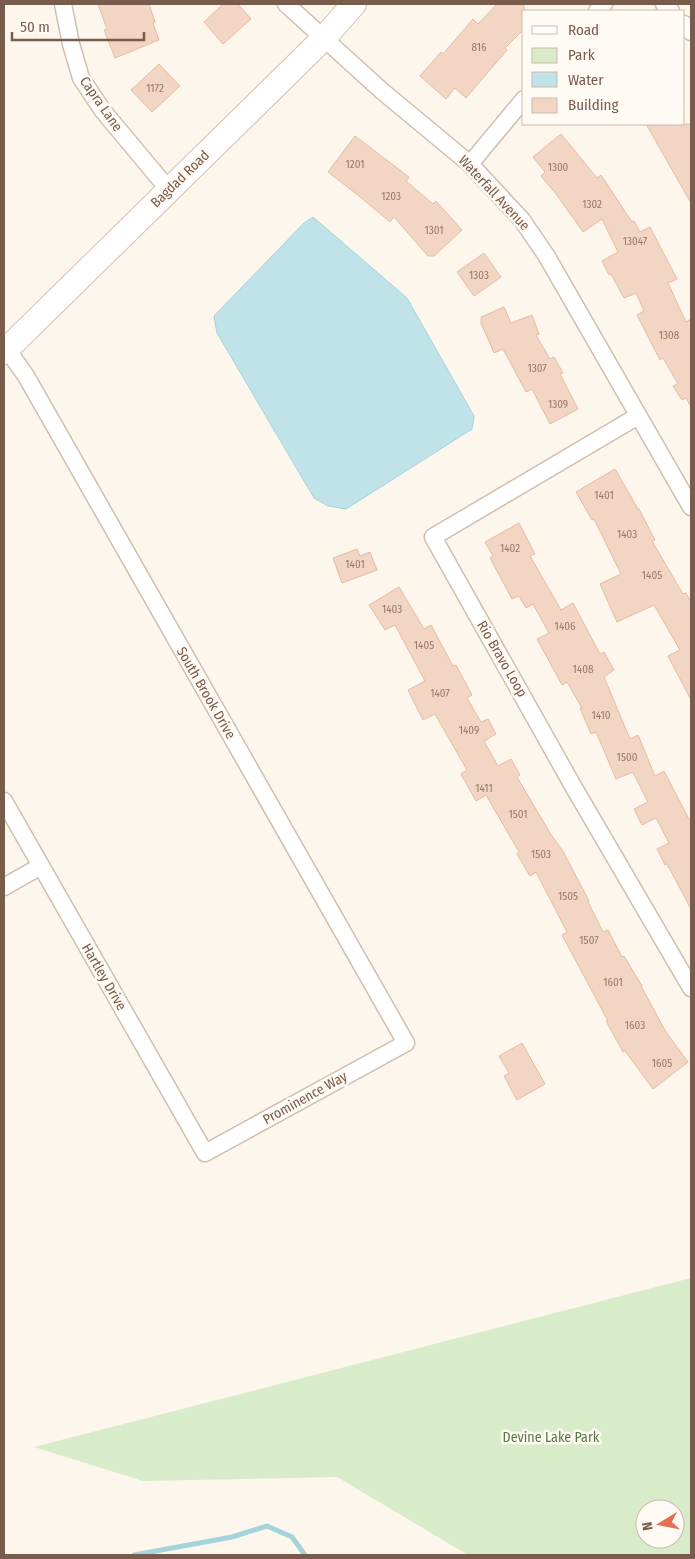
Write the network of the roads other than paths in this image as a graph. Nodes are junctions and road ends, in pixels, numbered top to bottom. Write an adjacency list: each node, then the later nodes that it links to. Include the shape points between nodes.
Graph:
1 (63, 4): 7 (street, Capra Lane, via 81,78 103,111)
2 (286, 4): 4 (street, Waterfall Avenue)
3 (354, 4): 4 (street, Bagdad Road)
4 (324, 38): 6 (street, Waterfall Avenue); 7 (street, Bagdad Road)
5 (522, 102): 6 (street)
6 (470, 164): 9 (street, Waterfall Avenue, via 522,220 546,256)
7 (169, 190): 8 (street, Bagdad Road)
8 (5, 349): 15 (street, South Brook Drive, via 31,384)
9 (638, 416): 10 (street, Waterfall Avenue); 14 (street, Rio Bravo Loop, via 432,537)
10 (691, 507)
11 (4, 801): 12 (street, Hartley Drive)
12 (41, 866): 13 (street); 16 (street, Hartley Drive)
13 (4, 887)
14 (691, 988)
15 (406, 1043): 16 (street, Prominence Way)
16 (205, 1153)

